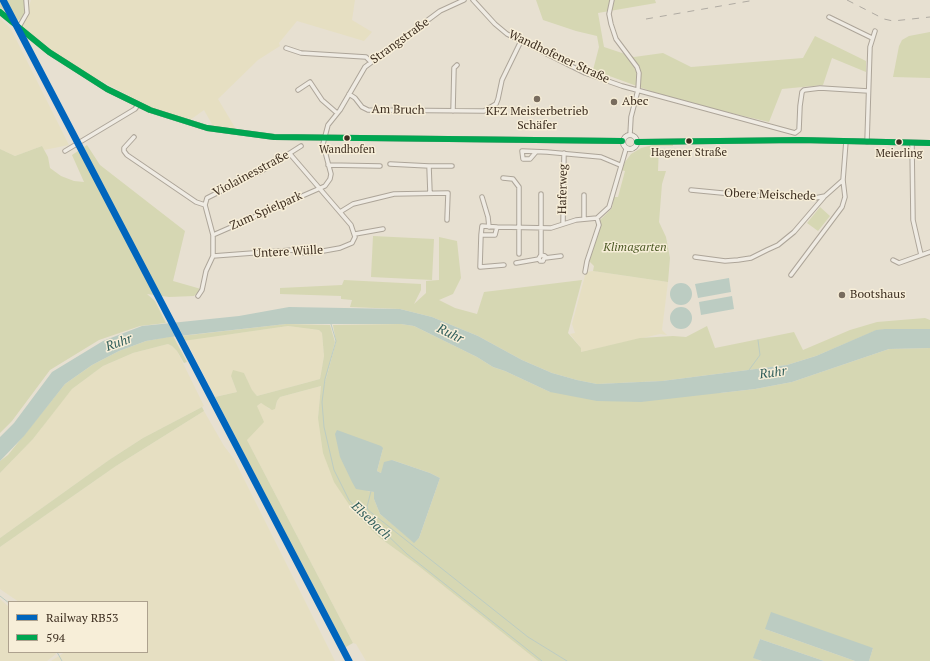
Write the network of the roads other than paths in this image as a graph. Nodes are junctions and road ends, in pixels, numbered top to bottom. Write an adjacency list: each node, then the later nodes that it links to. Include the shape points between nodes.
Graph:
1 (26, 0): 7 (street, via 27,13)
2 (464, 0): 12 (street, Strangstraße, via 440,11)
3 (473, 0): 10 (street, Wandhofener Straße, via 495,24)
4 (612, 0): 15 (street, via 609,14 611,24 616,39 636,67)
5 (0, 12): 7 (main road)
6 (829, 17): 9 (street)
7 (19, 28): 18 (main road, via 68,65)
8 (875, 31): 9 (street)
9 (872, 38): 16 (street)
10 (521, 41): 15 (street, Wandhofener Straße, via 586,73); 19 (street, Am Bruch, via 502,80 496,104 484,111)
11 (286, 48): 12 (street, via 302,53 366,57)
12 (371, 62): 17 (street, Strangstraße, via 365,67)
13 (457, 65): 19 (street, via 454,68)
14 (298, 90): 20 (street, via 310,82 322,100)
15 (638, 90): 16 (street, Wandhofener Straße, via 795,133 799,130 804,90 820,88); 21 (street, via 631,117)
16 (868, 91): 27 (street)
17 (350, 94): 19 (street, Am Bruch, via 368,110); 20 (street, Strangstraße)
18 (138, 105): 23 (main road, via 189,124 222,131 274,137); 32 (street)
19 (453, 110)
20 (337, 113): 23 (street, Strangstraße, via 328,124)
21 (630, 135): 24 (main road); 26 (main road)
22 (134, 137): 51 (street, via 124,148 127,155 196,202)
23 (325, 137): 24 (main road); 37 (street)
24 (622, 141): 31 (main road)
25 (846, 141): 26 (main road); 27 (main road); 43 (street)
26 (637, 142): 31 (main road, via 632,149)
27 (867, 142): 28 (main road)
28 (912, 143): 29 (main road); 67 (street, via 913,220)
29 (930, 143)
30 (301, 146): 35 (street, Violainesstraße)
31 (626, 149): 38 (street)
32 (65, 151)
33 (536, 152): 34 (street)
34 (564, 153): 38 (street, via 601,157); 56 (street, Haferweg)
35 (290, 154): 44 (street); 51 (street, Violainesstraße, via 251,177 209,196)
36 (390, 164): 40 (street)
37 (328, 165): 39 (street); 44 (street, via 330,179)
38 (620, 165): 53 (street, via 609,207)
39 (380, 166)
40 (429, 166): 41 (street); 46 (street)
41 (452, 166)
42 (503, 178): 59 (street, via 513,179 519,187)
43 (843, 180): 49 (street, Obere Meischede); 78 (street, via 846,197 842,207)
44 (320, 188): 52 (street); 63 (street, Zum Spielpark)
45 (691, 190): 49 (street, Obere Meischede, via 776,197)
46 (430, 193): 52 (street, via 394,194 353,204); 55 (street, via 448,194)
47 (540, 194): 60 (street)
48 (584, 195): 54 (street)
49 (825, 196): 71 (street, via 794,232 751,258 725,261)
50 (482, 197): 57 (street)
51 (205, 205): 63 (street, Violainesstraße)
52 (340, 212): 62 (street)
53 (597, 218): 54 (street); 77 (street, via 599,225)
54 (584, 219): 56 (street)
55 (447, 220)
56 (562, 224): 60 (street)
57 (489, 227): 58 (street); 64 (street, via 482,226)
58 (497, 227): 59 (street); 64 (street, via 496,235)
59 (519, 227): 60 (street); 66 (street)
60 (541, 228): 68 (street)
61 (383, 229): 62 (street)
62 (355, 234): 69 (street, Untere Wülle, via 350,245 312,253 293,250)
63 (213, 235): 69 (street, Violainesstraße)
64 (481, 235): 76 (street, via 480,267)
65 (930, 252): 67 (street)
66 (519, 254)
67 (921, 254): 74 (street, via 899,263)
68 (541, 255): 72 (street); 73 (street)
69 (213, 256): 79 (street, Violainesstraße)
70 (561, 256): 72 (street)
71 (695, 257)
72 (545, 258): 73 (street, via 543,261)
73 (539, 259): 75 (street)
74 (893, 260)
75 (516, 263)
76 (504, 265)
77 (585, 272)
78 (791, 275)
79 (198, 296)

